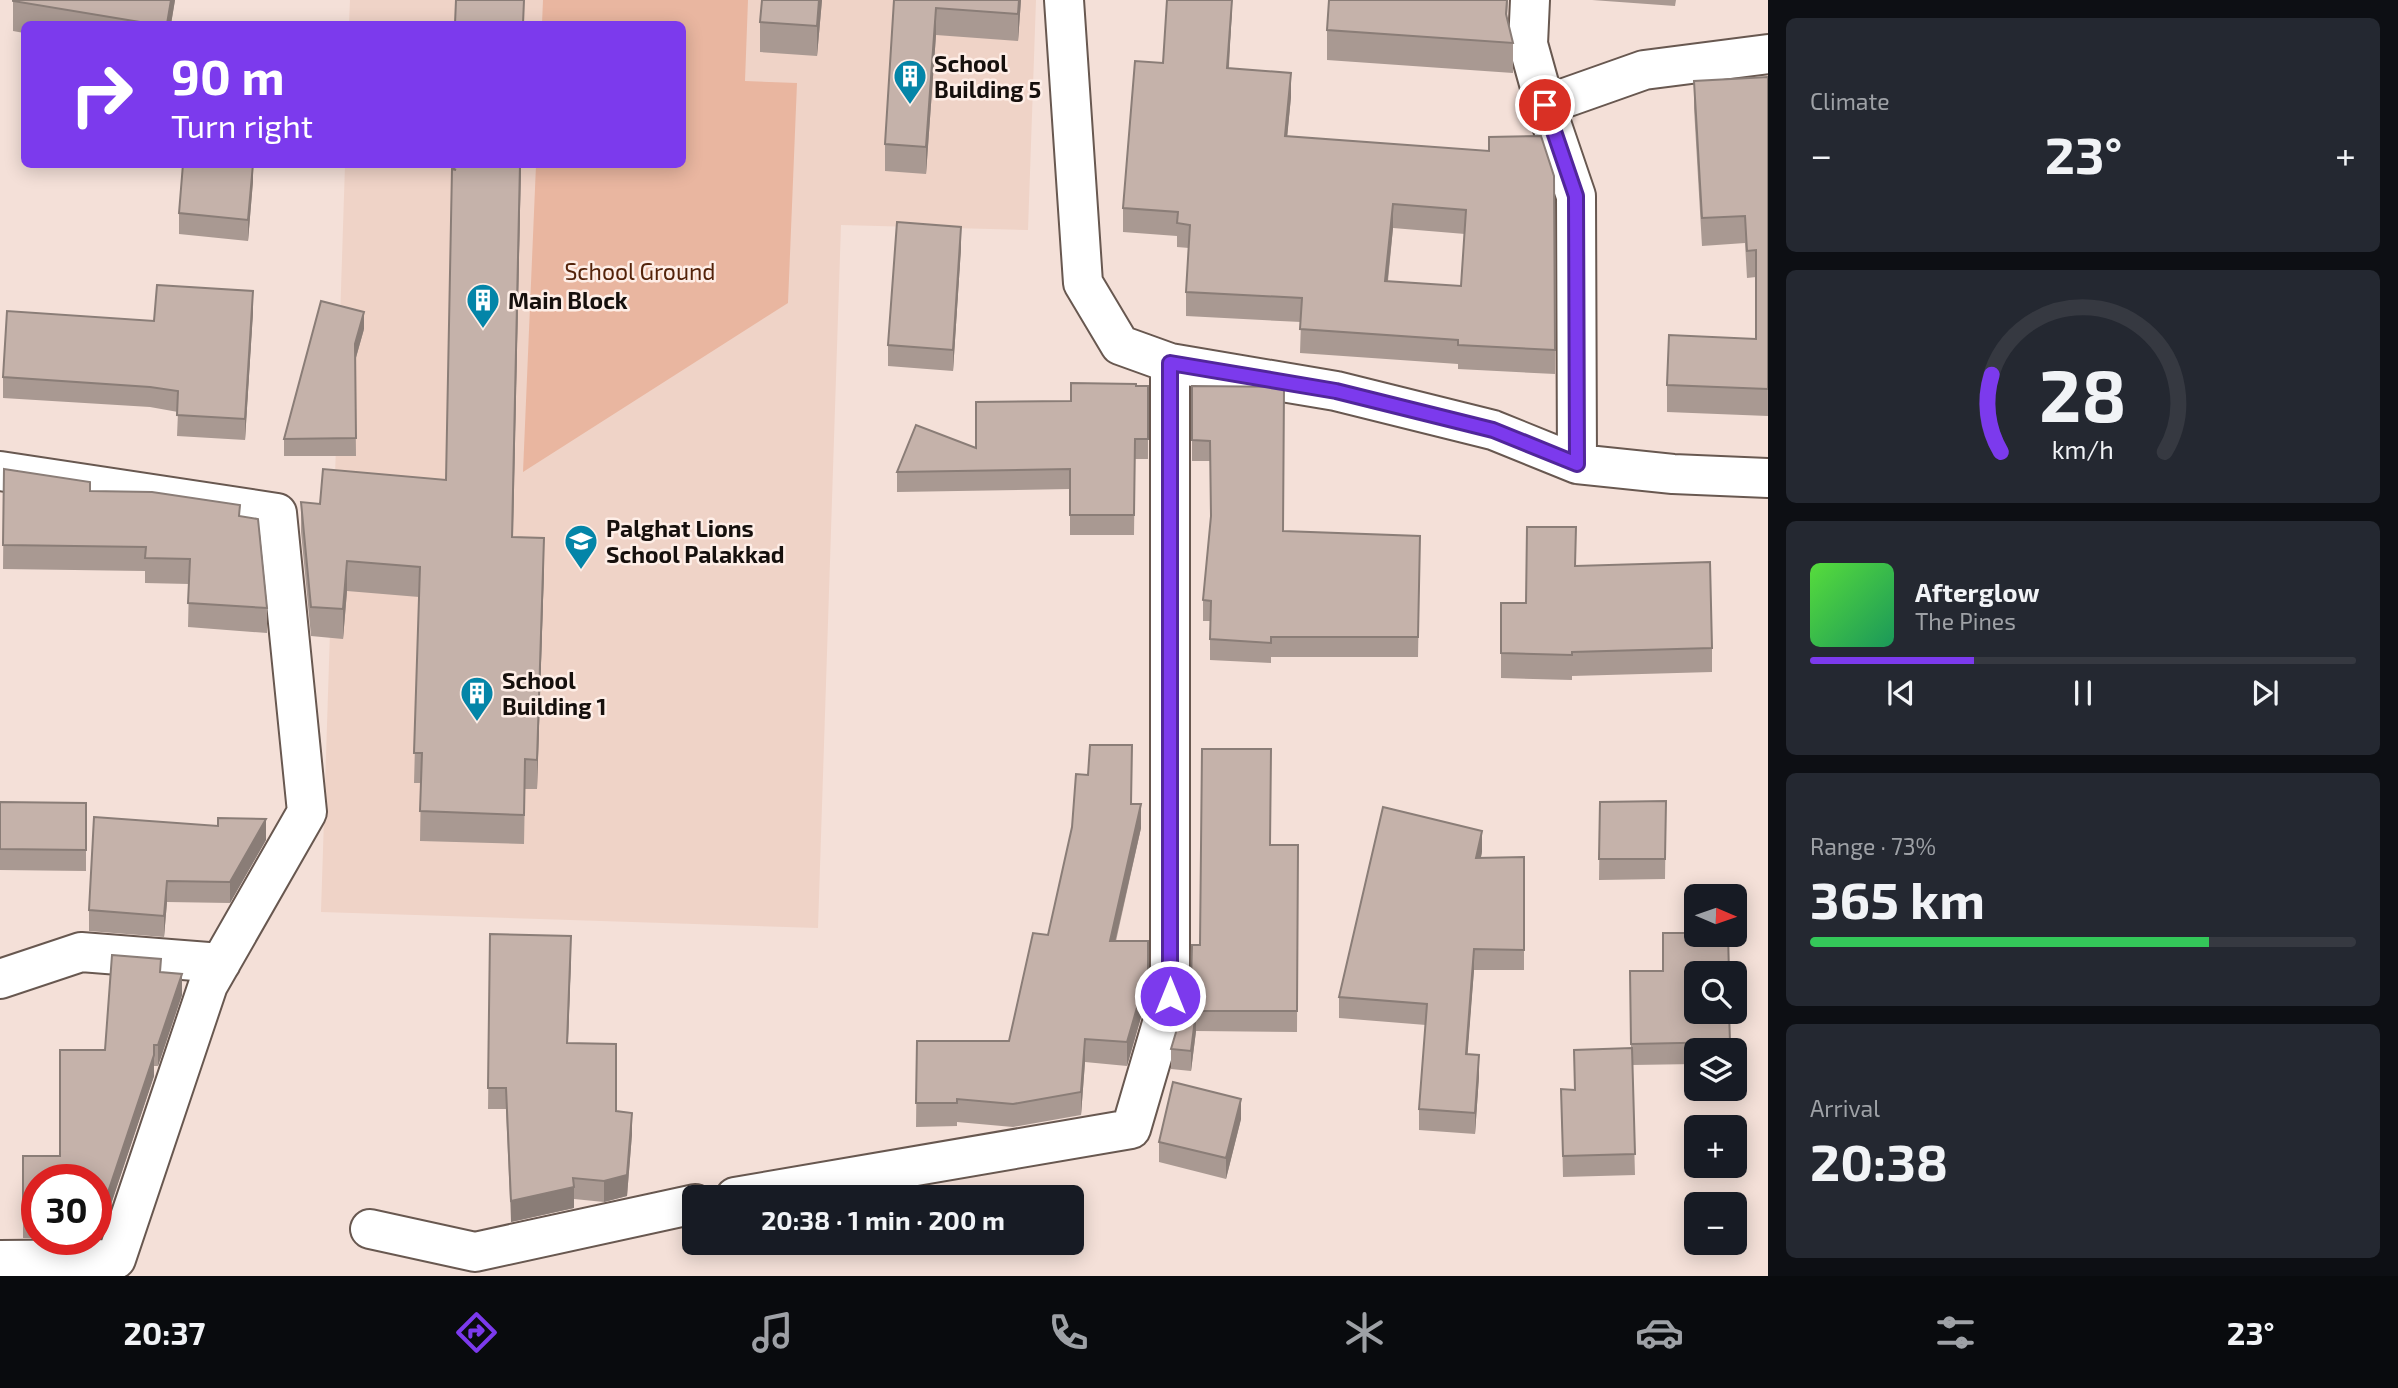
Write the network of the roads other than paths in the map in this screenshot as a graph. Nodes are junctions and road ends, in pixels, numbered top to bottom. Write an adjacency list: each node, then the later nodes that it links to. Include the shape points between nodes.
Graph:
1 (1064, 0): 5 (street, via 1083,283 1120,345)
2 (1530, 0): 4 (street, via 1528,44)
3 (1768, 54): 4 (street, via 1644,70)
4 (1545, 105): 6 (street, via 1576,196)
5 (1170, 363): 6 (street, via 1336,391 1493,430); 11 (street, via 1170,996 1131,1129)
6 (1577, 464): 8 (street)
7 (0, 471): 9 (street, via 277,513 307,812)
8 (1768, 478)
9 (221, 963): 10 (street, via 81,951); 14 (street, via 208,985 116,1259)
10 (0, 979)
11 (805, 1185)
12 (682, 1207): 13 (street, via 475,1252)
13 (370, 1229)
14 (0, 1260)

